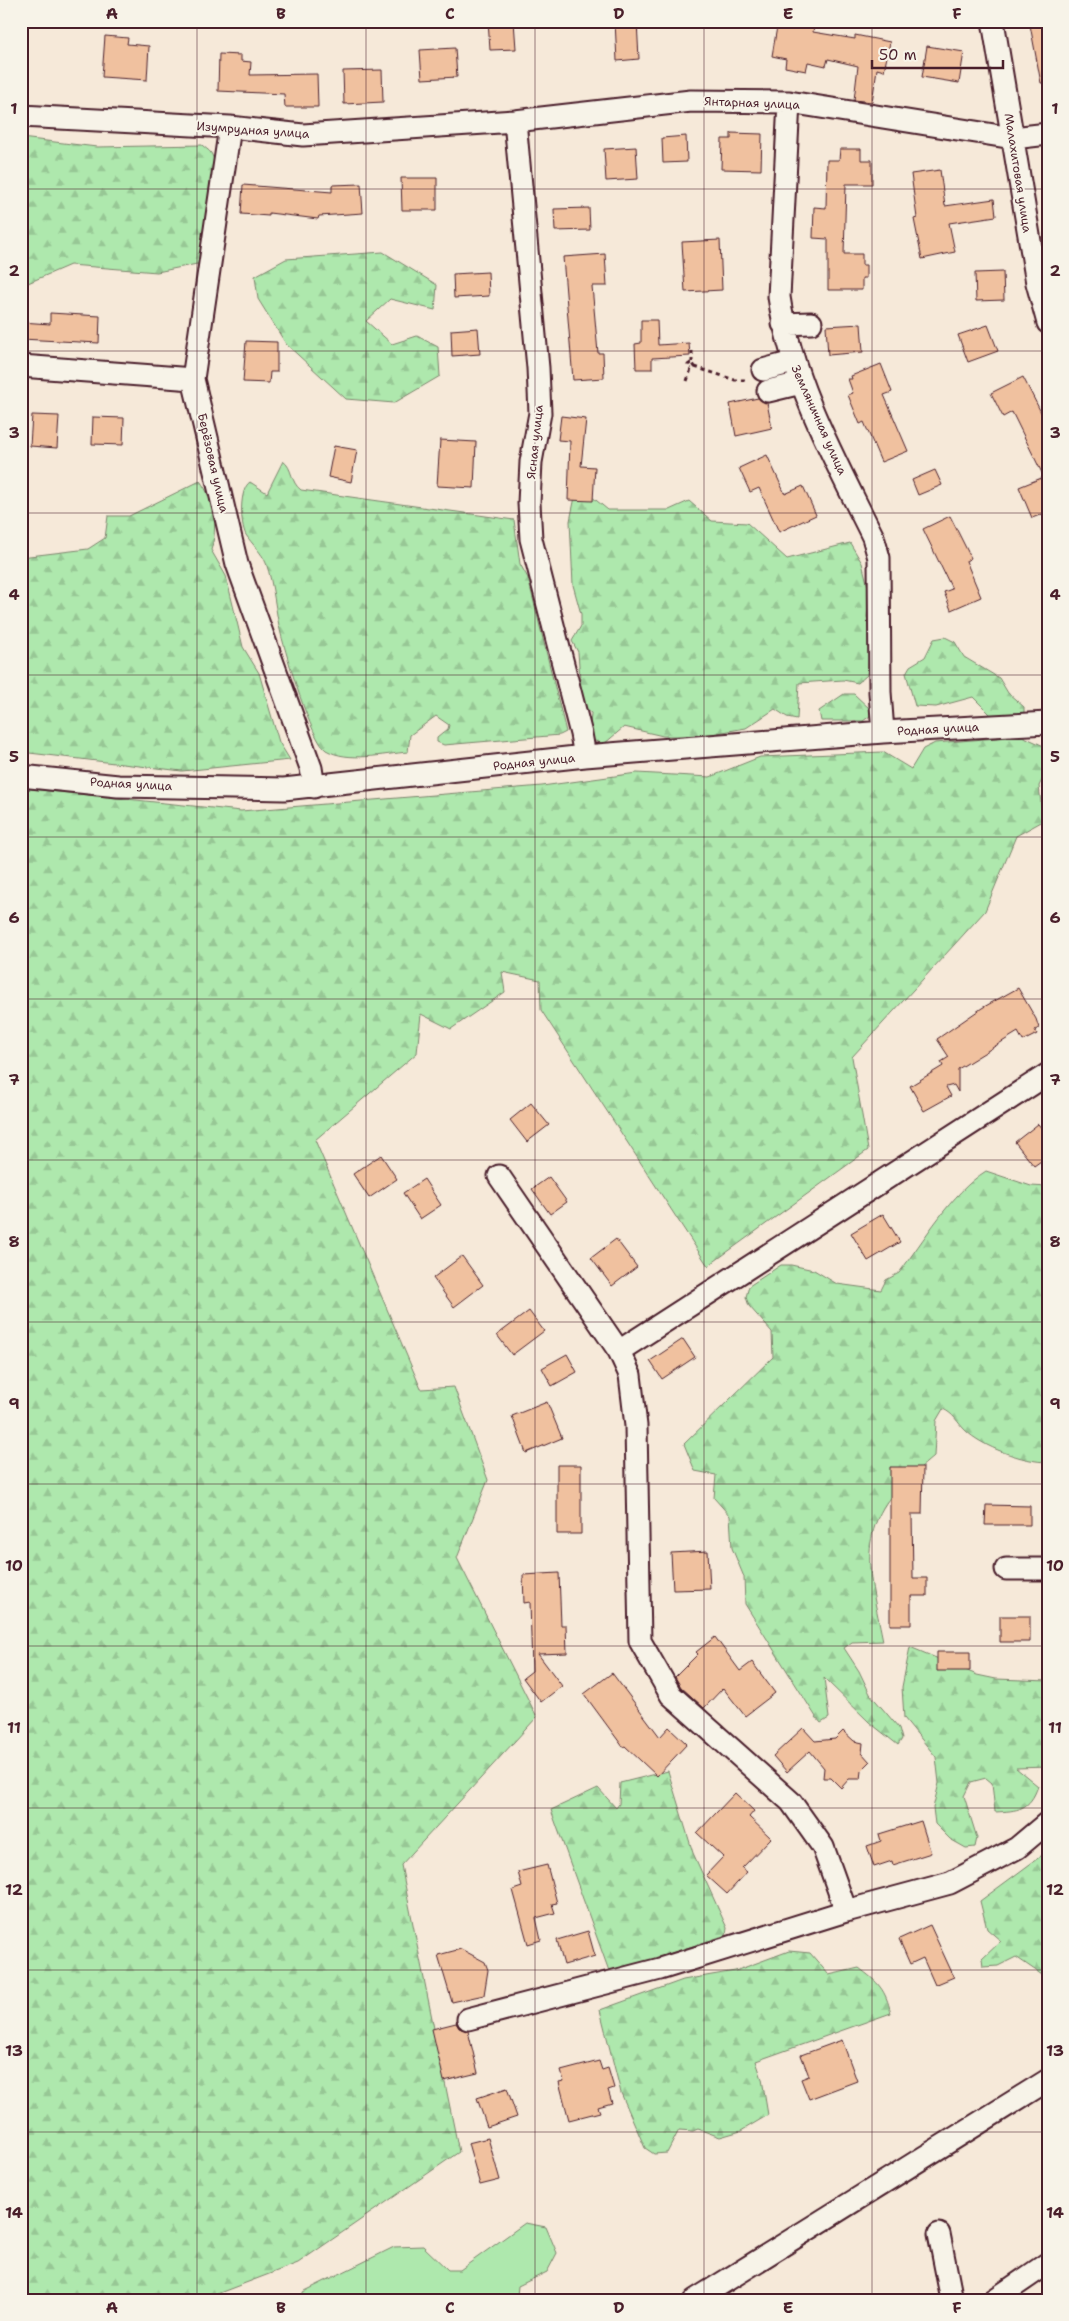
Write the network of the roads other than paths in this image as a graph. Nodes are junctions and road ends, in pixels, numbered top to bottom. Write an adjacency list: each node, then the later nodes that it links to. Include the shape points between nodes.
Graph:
1 (993, 21): 7 (street, Малахитовая улица)
2 (789, 102): 4 (street, Янтарная улица, via 690,101); 7 (street, Янтарная улица); 10 (street, Земляничная улица, via 778,297)
3 (21, 116): 5 (street, Изумрудная улица)
4 (515, 122): 5 (street, Изумрудная улица, via 303,135); 19 (street, Ясная улица, via 539,386 540,413 529,503 531,538)
5 (230, 127): 14 (street, Берёзовая улица)
6 (1048, 134): 7 (street, Янтарная улица)
7 (1013, 138): 9 (street, Малахитовая улица, via 1037,283)
8 (811, 323): 10 (street)
9 (1048, 323)
10 (783, 324): 11 (street, Земляничная улица)
11 (793, 362): 13 (street); 15 (street, Земляничная улица)
12 (21, 366): 14 (street)
13 (753, 372)
14 (193, 379): 21 (street, Берёзовая улица, via 237,564 311,768)
15 (801, 383): 16 (street); 18 (street, Земляничная улица, via 873,537 879,558)
16 (768, 391)
17 (1048, 724): 18 (street, Родная улица)
18 (883, 732): 19 (street, Родная улица)
19 (585, 756): 21 (street, Родная улица)
20 (21, 776): 21 (street, Родная улица, via 118,786)
21 (314, 787)
22 (1048, 1074): 24 (street)
23 (499, 1176): 24 (street)
24 (619, 1351): 28 (street, via 630,1375 636,1426 640,1641 671,1694 791,1802 823,1847)
25 (1006, 1569): 26 (street)
26 (1048, 1570)
27 (1048, 1822): 28 (street, via 1017,1848 950,1883)
28 (846, 1911): 29 (street, via 660,1969)
29 (468, 2019)
30 (1048, 2080): 33 (street)
31 (939, 2234): 34 (street)
32 (1048, 2264): 35 (street)
33 (695, 2300)
34 (952, 2300)
35 (994, 2300)

